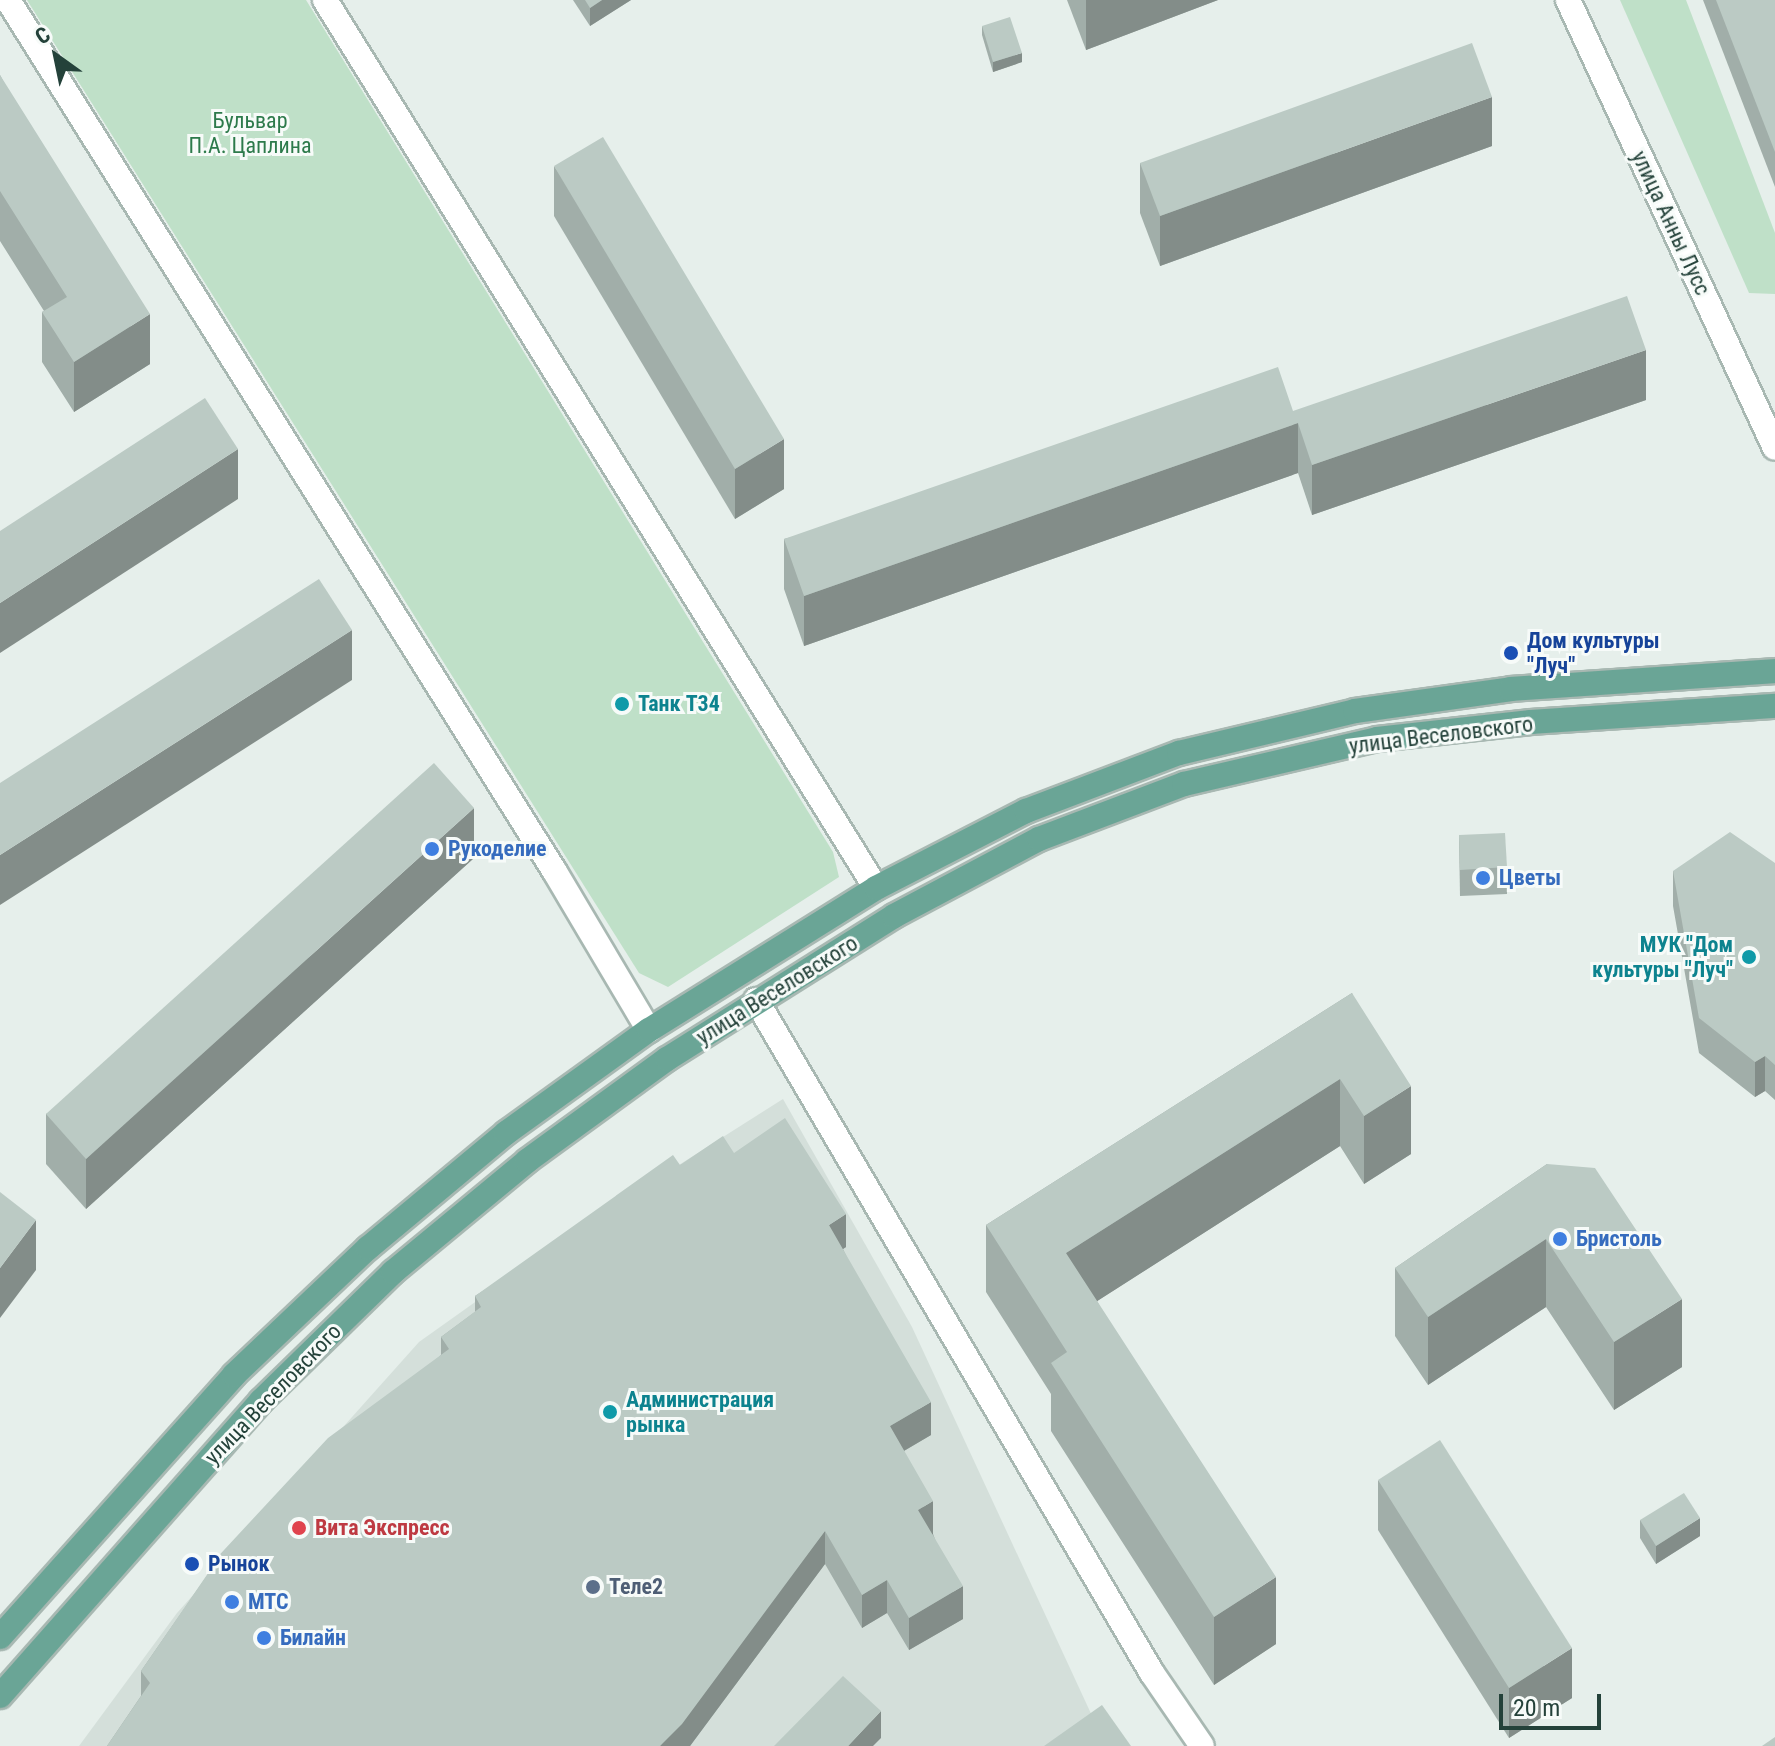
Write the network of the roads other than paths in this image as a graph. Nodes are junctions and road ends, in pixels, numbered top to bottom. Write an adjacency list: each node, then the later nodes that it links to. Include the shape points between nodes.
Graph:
1 (8, 0): 10 (street)
2 (325, 0): 7 (street)
3 (1568, 0): 4 (street, улица Анны Лусс)
4 (1775, 447)
5 (1775, 671): 7 (main road, улица Веселовского, via 1511,689 1355,711 1193,750 1026,811)
6 (1775, 706): 8 (main road, улица Веселовского, via 1531,722 1377,739 1184,784 1039,839)
7 (876, 888): 8 (main road); 10 (main road, улица Веселовского)
8 (894, 916): 9 (main road, улица Веселовского)
9 (756, 1000): 11 (main road, улица Веселовского); 14 (street, via 1152,1673)
10 (649, 1030): 11 (main road); 12 (main road, улица Веселовского, via 506,1133 368,1248 234,1375)
11 (667, 1059): 13 (main road, улица Веселовского, via 527,1161 393,1272 261,1401)
12 (0, 1637)
13 (0, 1696)
14 (1202, 1746)

